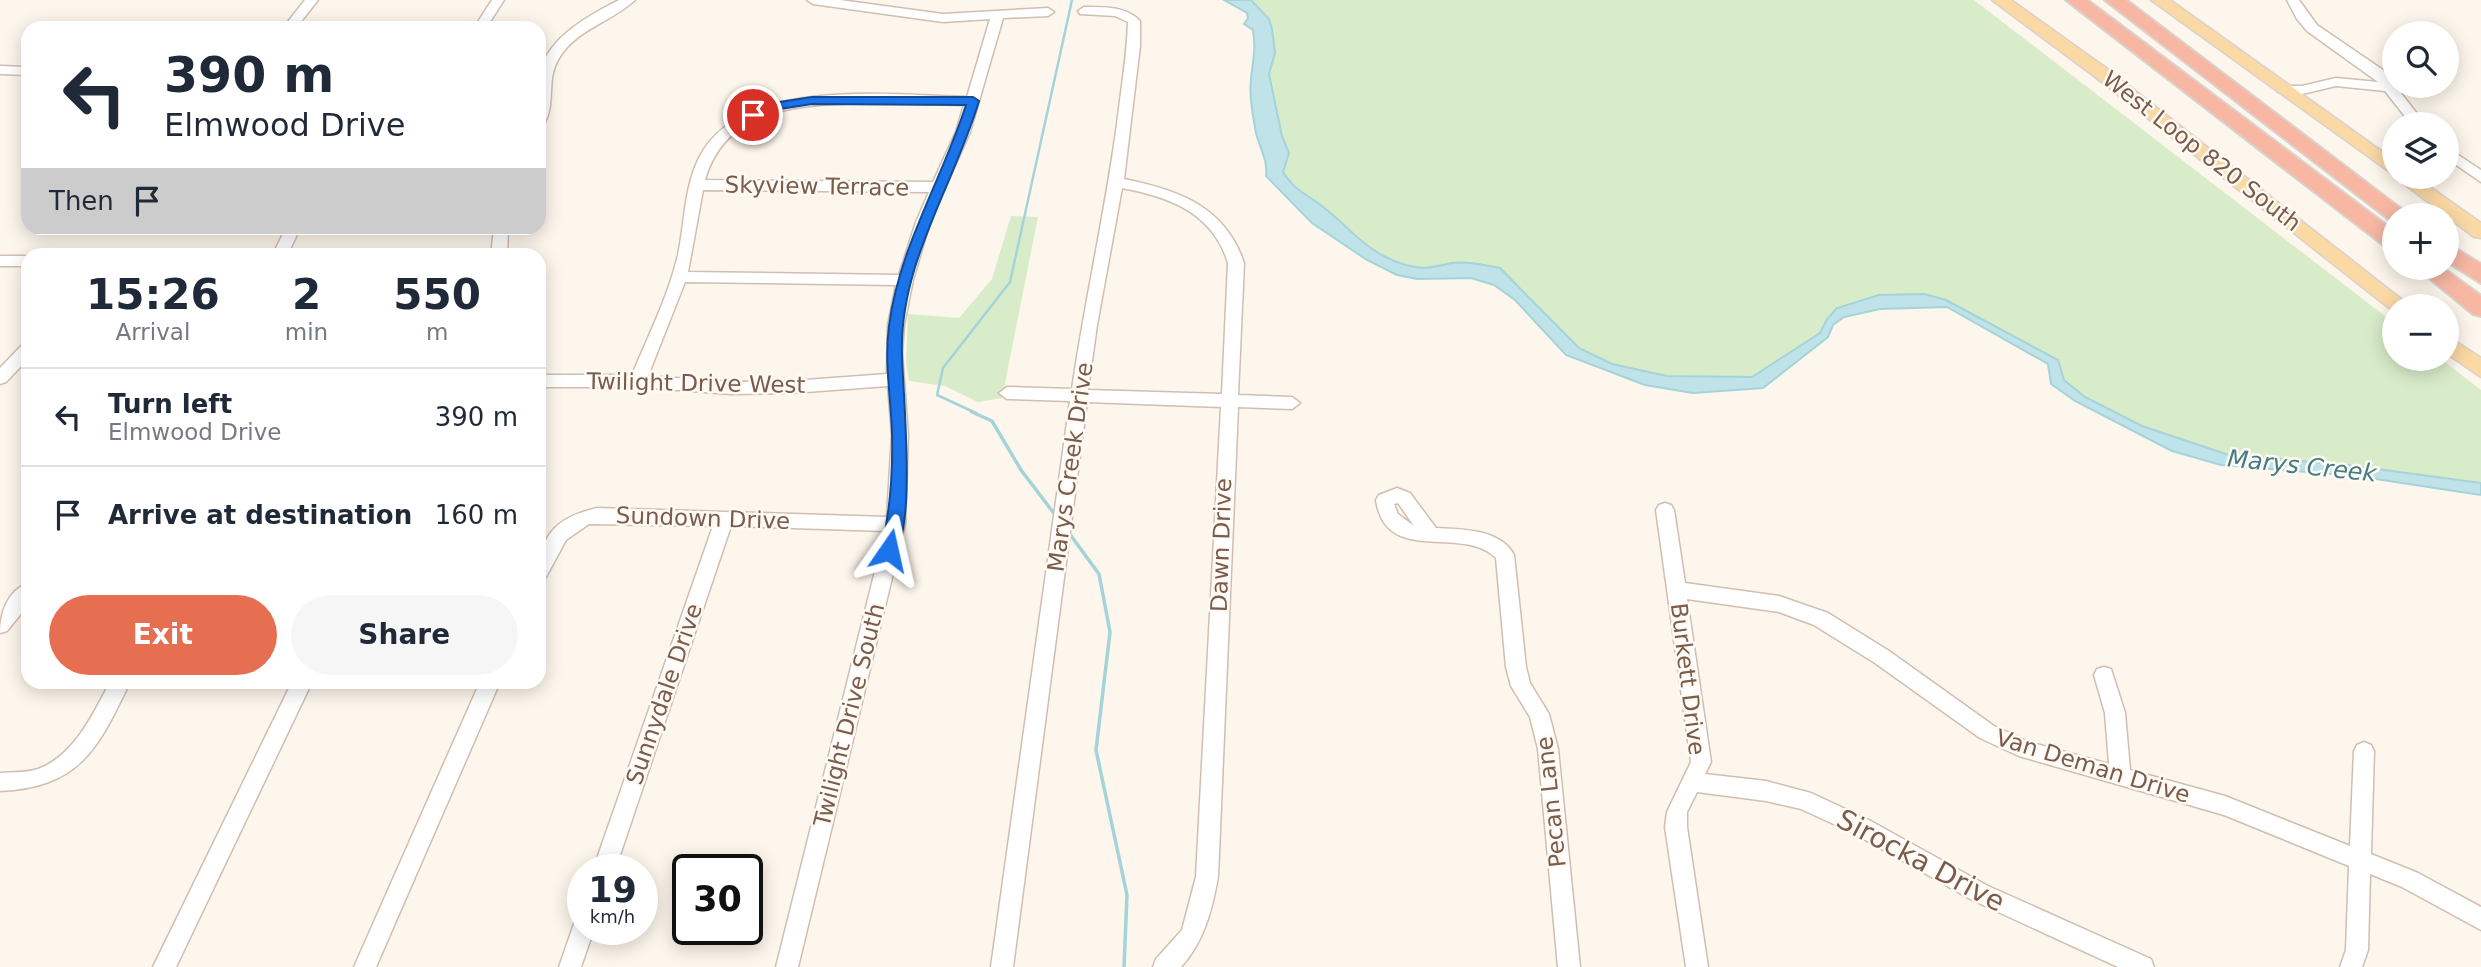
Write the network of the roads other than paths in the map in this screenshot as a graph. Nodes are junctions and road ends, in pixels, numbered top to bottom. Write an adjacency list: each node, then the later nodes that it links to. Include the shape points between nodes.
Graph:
1 (313, 0): 14 (street)
2 (498, 0): 15 (street)
3 (629, 0): 18 (street, via 586,26)
4 (813, 0): 13 (street, via 919,15)
5 (2000, 0): 47 (main road, West Loop 820 South, via 2101,72)
6 (2075, 0): 39 (highway)
7 (2114, 0): 16 (highway)
8 (2128, 0): 16 (highway)
9 (2159, 0): 23 (main road)
10 (2293, 0): 22 (street, via 2312,28 2368,64)
11 (1084, 11): 33 (street, Marys Creek Drive, via 1116,12 1134,20 1135,46)
12 (1048, 12): 13 (street)
13 (997, 16): 27 (street, Twilight Drive South)
14 (295, 21)
15 (484, 21)
16 (2164, 35): 37 (highway)
17 (546, 52): 18 (street)
18 (556, 53): 21 (street)
19 (0, 71): 20 (street)
20 (21, 71)
21 (546, 73)
22 (2382, 79)
23 (2283, 89): 24 (street, via 2331,85); 28 (main road)
24 (2352, 90): 25 (street); 28 (street, via 2316,100)
25 (2382, 90)
26 (2398, 98): 29 (street)
27 (973, 101): 34 (street, via 812,100 777,106 723,134); 35 (street, Twilight Drive South)
28 (2309, 108): 30 (main road)
29 (2409, 112)
30 (2382, 160)
31 (2459, 161): 32 (street)
32 (2481, 177)
33 (1116, 182): 57 (street, Marys Creek Drive, via 1089,325); 58 (street, Dawn Drive, via 1182,200 1211,222 1234,253)
34 (695, 185): 35 (street, Skyview Terrace); 44 (street)
35 (938, 187): 45 (street, Twilight Drive South)
36 (2421, 189): 38 (main road)
37 (2382, 203)
38 (2481, 232)
39 (2382, 233)
40 (2459, 259): 43 (highway)
41 (0, 261): 42 (street)
42 (21, 261)
43 (2481, 275)
44 (679, 277): 45 (street); 55 (street)
45 (905, 280): 53 (street, Twilight Drive South, via 896,325)
46 (2444, 280): 48 (highway)
47 (2385, 294)
48 (2481, 308)
49 (2459, 352): 51 (main road)
50 (21, 356): 52 (street)
51 (2481, 369)
52 (0, 378)
53 (895, 379): 55 (street, Twilight Drive West, via 731,388); 62 (street, Twilight Drive South, via 900,435)
54 (546, 381): 55 (street, Twilight Drive West)
55 (638, 381)
56 (1007, 393): 57 (street)
57 (1081, 396): 58 (street); 84 (street, Marys Creek Drive)
58 (1228, 400): 59 (street); 85 (street, Dawn Drive, via 1207,877 1193,933 1183,951)
59 (1292, 402)
60 (1665, 510): 65 (street, Burkett Drive)
61 (725, 517): 62 (street, Sundown Drive); 64 (street, Sundown Drive, via 597,514 573,522 554,539); 76 (street, Sunnydale Drive)
62 (895, 524): 83 (street, Twilight Drive South)
63 (1431, 536): 86 (street, Pecan Lane, via 1487,542 1505,555 1516,667 1521,687 1539,714 1548,749)
64 (546, 557)
65 (1677, 590): 73 (street, Van Deman Drive, via 1779,604 1821,619 1987,733 2026,750); 75 (street, Burkett Drive, via 1701,762)
66 (21, 600): 67 (street)
67 (0, 625)
68 (2104, 674): 73 (street, via 2116,703)
69 (116, 689): 74 (street, via 72,758 39,779)
70 (299, 689): 80 (street)
71 (487, 689): 81 (street)
72 (2364, 751): 77 (street)
73 (2120, 777): 77 (street, Van Deman Drive, via 2225,806)
74 (0, 782)
75 (1690, 782): 87 (street, Burkett Drive, via 1677,812 1676,827); 88 (street, Sirocka Drive, via 1804,800 1980,893)
76 (609, 854)
77 (2361, 860): 78 (street, Van Deman Drive, via 2410,880); 89 (street, via 2357,950)
78 (2481, 919)
79 (578, 945): 82 (street)
80 (164, 967)
81 (365, 967)
82 (570, 967)
83 (787, 967)
84 (1002, 967)
85 (1164, 967)
86 (1569, 967)
87 (1698, 967)
88 (2143, 967)
89 (2351, 967)

